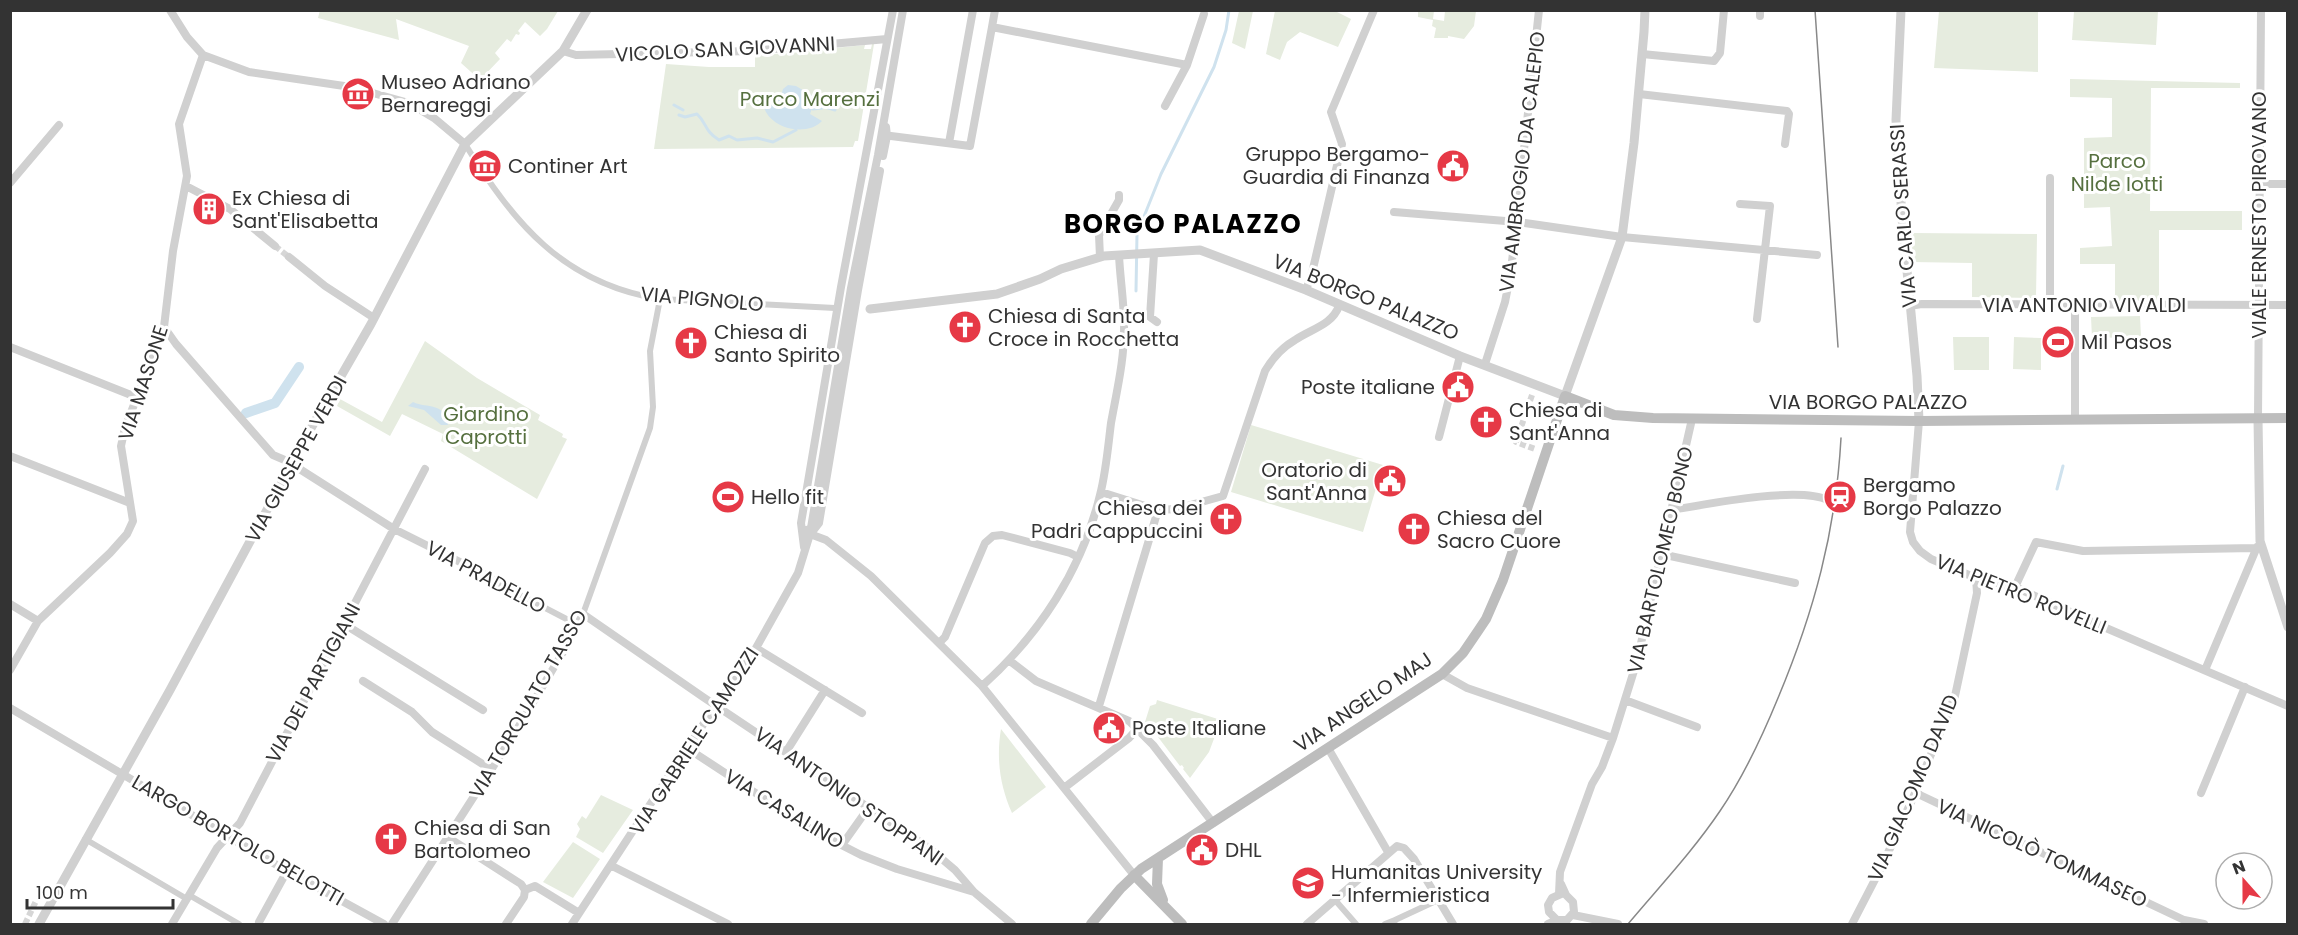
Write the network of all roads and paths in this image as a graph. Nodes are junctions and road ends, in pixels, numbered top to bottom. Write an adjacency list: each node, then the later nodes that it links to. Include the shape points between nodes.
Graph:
1 (587, 10): 16 (street, VIA GIUSEPPE VERDI)
2 (893, 10): 15 (street)
3 (903, 10): 23 (street)
4 (973, 10): 24 (street)
5 (995, 10): 14 (street)
6 (1374, 10): 44 (street, via 1331,112 1342,144)
7 (1539, 10): 35 (street, VIA AMBROGIO DA CALEPIO)
8 (1724, 10): 17 (street, via 1720,53 1714,61)
9 (1901, 10): 49 (street, VIA CARLO SERASSI, via 1896,120)
10 (2261, 10): 29 (street, VIALE ERNESTO PIROVANO)
11 (171, 11): 18 (street)
12 (1644, 11): 17 (street)
13 (1204, 14): 19 (street)
14 (992, 27): 19 (street); 24 (street, via 970,146)
15 (887, 39): 16 (street, VICOLO SAN GIOVANNI, via 752,51 576,55); 52 (street)
16 (563, 51): 25 (street, VIA GIUSEPPE VERDI)
17 (1642, 54): 20 (street)
18 (203, 55): 25 (street, VIA PIGNOLO, via 249,72 351,87 409,103); 31 (street, VIA MASONE, via 179,124)
19 (1187, 65): 21 (street)
20 (1639, 94): 26 (street, via 1787,111); 36 (street)
21 (1165, 106)
22 (59, 125): 28 (street)
23 (884, 135): 24 (street); 54 (street)
24 (949, 143)
25 (465, 144): 45 (street, VIA PIGNOLO, via 497,192 545,248 595,280); 55 (street, VIA GIUSEPPE VERDI)
26 (1785, 144)
27 (2050, 178): 50 (street)
28 (10, 183)
29 (2260, 184): 30 (street); 46 (street, VIALE ERNESTO PIROVANO)
30 (2288, 184)
31 (186, 186): 37 (street, via 230,208); 59 (street, VIA MASONE)
32 (1119, 195): 43 (street, via 1099,235)
33 (1740, 204): 38 (street, via 1770,206)
34 (1394, 212): 35 (street)
35 (1518, 222): 36 (street); 62 (street, VIA AMBROGIO DA CALEPIO, via 1502,313)
36 (1622, 237): 38 (street); 63 (street)
37 (275, 246)
38 (1764, 251): 41 (street); 56 (street)
39 (1151, 254): 40 (street, VIA BORGO PALAZZO); 44 (street, VIA BORGO PALAZZO, via 1200,250); 58 (street, via 1150,317)
40 (1121, 255): 43 (street, VIA BORGO PALAZZO); 74 (street, via 1124,326)
41 (1817, 255)
42 (289, 257): 55 (street)
43 (1100, 257): 53 (street, VIA BORGO PALAZZO, via 997,294)
44 (1306, 290): 48 (street, VIA BORGO PALAZZO)
45 (660, 299): 52 (street, VIA PIGNOLO); 93 (street, VIA TORQUATO TASSO, via 650,351 650,428)
46 (2259, 305): 47 (street, VIA ANTONIO VIVALDI); 51 (street, VIA ANTONIO VIVALDI); 68 (street, VIALE ERNESTO PIROVANO)
47 (2288, 305)
48 (1339, 306): 61 (street, VIA BORGO PALAZZO); 79 (street, via 1336,316 1294,340 1270,363 1223,496)
49 (1909, 306): 50 (street, VIA ANTONIO VIVALDI); 69 (street, VIA CARLO SERASSI)
50 (2050, 306): 51 (street, VIA ANTONIO VIVALDI)
51 (2075, 306): 67 (street)
52 (837, 309): 54 (street); 75 (street)
53 (870, 309): 54 (street)
54 (851, 310): 57 (street)
55 (374, 318): 72 (street, VIA GIUSEPPE VERDI)
56 (1757, 319)
57 (850, 321): 76 (street, VIA GABRIELE CAMOZZI); 83 (street, VIA GABRIELE CAMOZZI, via 819,523)
58 (1157, 322)
59 (164, 327): 64 (street, VIA MASONE); 72 (street, VIA PRADELLO, via 273,455)
60 (10, 347): 64 (street)
61 (1461, 356): 62 (street, VIA BORGO PALAZZO); 70 (street, VIA BORGO PALAZZO)
62 (1485, 364): 63 (street, VIA BORGO PALAZZO)
63 (1565, 396): 66 (main road, VIA BORGO PALAZZO, via 1614,415); 103 (main road, VIA ANGELO MAJ, via 1499,590 1478,631)
64 (136, 397): 78 (street, VIA MASONE, via 121,446)
65 (2288, 418): 68 (main road, VIA BORGO PALAZZO)
66 (1692, 419): 69 (main road, VIA BORGO PALAZZO); 80 (street, VIA BARTOLOMEO BONO)
67 (2075, 419): 68 (main road, VIA BORGO PALAZZO); 69 (main road, VIA BORGO PALAZZO)
68 (2258, 419): 84 (street)
69 (1919, 421): 88 (street, VIA PIETRO ROVELLI, via 1910,532 1913,542 1932,559)
70 (1439, 437)
71 (10, 456): 78 (street)
72 (292, 465): 82 (street, VIA PRADELLO); 122 (street, VIA GIUSEPPE VERDI)
73 (425, 469): 82 (street)
74 (1101, 492): 79 (street); 87 (street)
75 (803, 495): 76 (street); 81 (street)
76 (816, 497): 83 (street, VIA GABRIELE CAMOZZI)
77 (1828, 500): 80 (street, via 1780,495)
78 (130, 503): 94 (street, VIA MASONE, via 133,521 127,534)
79 (1158, 510): 110 (street)
80 (1672, 510): 86 (street, VIA BARTOLOMEO BONO)
81 (801, 523): 83 (street); 85 (street)
82 (394, 529): 90 (street, VIA PRADELLO); 95 (street, VIA DEI PARTIGIANI)
83 (810, 534): 85 (street, VIA GABRIELE CAMOZZI); 98 (street, via 826,540 871,576)
84 (2258, 545): 91 (street, via 2083,551 2036,542); 97 (street); 102 (street)
85 (805, 552): 99 (street, VIA GABRIELE CAMOZZI, via 789,591)
86 (1661, 554): 89 (street); 108 (street, VIA BARTOLOMEO BONO)
87 (1078, 557): 98 (street, via 1002,536 993,537 985,543); 100 (street, via 1053,606)
88 (1976, 578): 91 (street, VIA PIETRO ROVELLI); 124 (street, VIA GIACOMO DAVID, via 1977,593 1955,696)
89 (1795, 583)
90 (505, 587): 96 (street, VIA PRADELLO)
91 (2015, 587): 102 (street, VIA PIETRO ROVELLI)
92 (10, 604): 94 (street)
93 (583, 614): 96 (street, VIA TORQUATO TASSO); 109 (street, VIA ANTONIO STOPPANI)
94 (38, 621): 101 (street, VIA MASONE)
95 (344, 624): 113 (street); 128 (street, VIA DEI PARTIGIANI, via 240,823)
96 (578, 625): 121 (street, VIA TORQUATO TASSO)
97 (2288, 627)
98 (939, 643): 105 (street)
99 (756, 648): 107 (street); 109 (street, VIA GABRIELE CAMOZZI)
100 (1010, 661): 105 (street); 110 (street, via 1032,678)
101 (10, 670)
102 (2205, 670): 106 (street, VIA PIETRO ROVELLI)
103 (1442, 674): 117 (street, via 1467,688); 119 (main road, VIA ANGELO MAJ)
104 (363, 681): 121 (street)
105 (982, 686): 123 (street)
106 (2245, 687): 111 (street, VIA PIETRO ROVELLI); 125 (street)
107 (825, 690): 114 (street); 120 (street)
108 (1625, 700): 115 (street, VIA BARTOLOMEO BONO); 117 (street, VIA BARTOLOMEO BONO)
109 (718, 706): 118 (street, VIA GABRIELE CAMOZZI); 120 (street, VIA ANTONIO STOPPANI)
110 (1099, 706): 116 (street)
111 (2288, 706)
112 (10, 708): 122 (street, LARGO BORTOLO BELOTTI)
113 (483, 710)
114 (862, 713)
115 (1697, 727)
116 (1138, 728): 123 (street); 127 (street)
117 (1613, 738): 139 (street, VIA BARTOLOMEO BONO, via 1560,872)
118 (687, 748): 131 (street, VIA CASALINO, via 812,830); 134 (street, VIA GABRIELE CAMOZZI)
119 (1328, 748): 127 (main road, VIA ANGELO MAJ); 132 (street)
120 (786, 752): 126 (street, VIA ANTONIO STOPPANI)
121 (492, 770): 129 (street, VIA TORQUATO TASSO)
122 (123, 773): 128 (street, LARGO BORTOLO BELOTTI); 130 (street, VIA GIUSEPPE VERDI)
123 (1064, 788): 136 (street)
124 (1916, 791): 166 (street, VIA GIACOMO DAVID); 167 (street, VIA NICOLÒ TOMMASEO, via 2184,920)
125 (2201, 793)
126 (868, 807): 131 (street); 138 (street, VIA ANTONIO STOPPANI, via 956,870)
127 (1214, 823): 133 (main road, VIA ANGELO MAJ)
128 (228, 835): 135 (street, LARGO BORTOLO BELOTTI); 140 (street, VIA DEI PARTIGIANI)
129 (448, 838): 137 (street); 153 (street, VIA TORQUATO TASSO)
130 (85, 839): 140 (street); 149 (street, VIA GIUSEPPE VERDI)
131 (842, 845): 138 (street, VIA CASALINO, via 897,869)
132 (1388, 852): 141 (street); 142 (street, via 1397,846 1404,848)
133 (1158, 858): 136 (main road, VIA ANGELO MAJ); 143 (main road, via 1157,884)
134 (612, 866): 144 (street, VIA GABRIELE CAMOZZI); 156 (street)
135 (288, 871): 147 (street); 152 (street, LARGO BORTOLO BELOTTI)
136 (1134, 875): 143 (main road); 158 (main road, VIA ANGELO MAJ)
137 (525, 890): 144 (street, via 535,886); 154 (street)
138 (974, 892): 157 (street, VIA CASALINO)
139 (1562, 895): 145 (street, VIA BARTOLOMEO BONO, via 1574,902); 146 (street, VIA BARTOLOMEO BONO, via 1550,901)
140 (188, 897): 150 (street, VIA DEI PARTIGIANI); 151 (street)
141 (1335, 900): 160 (street); 161 (street)
142 (1438, 900): 148 (street); 163 (street)
143 (1169, 911): 159 (main road)
144 (579, 913): 155 (street, VIA GABRIELE CAMOZZI)
145 (1573, 915): 146 (street, VIA BARTOLOMEO BONO, via 1564,921); 165 (street)
146 (1552, 920): 164 (street, VIA BARTOLOMEO BONO)
147 (259, 922)
148 (1394, 922): 162 (street)
149 (39, 924)
150 (172, 924)
151 (239, 924)
152 (384, 924)
153 (392, 924)
154 (506, 924)
155 (572, 924)
156 (728, 924)
157 (1012, 924)
158 (1091, 924)
159 (1182, 924)
160 (1307, 924)
161 (1356, 924)
162 (1385, 924)
163 (1453, 924)
164 (1543, 924)
165 (1618, 924)
166 (1852, 924)
167 (2204, 924)

